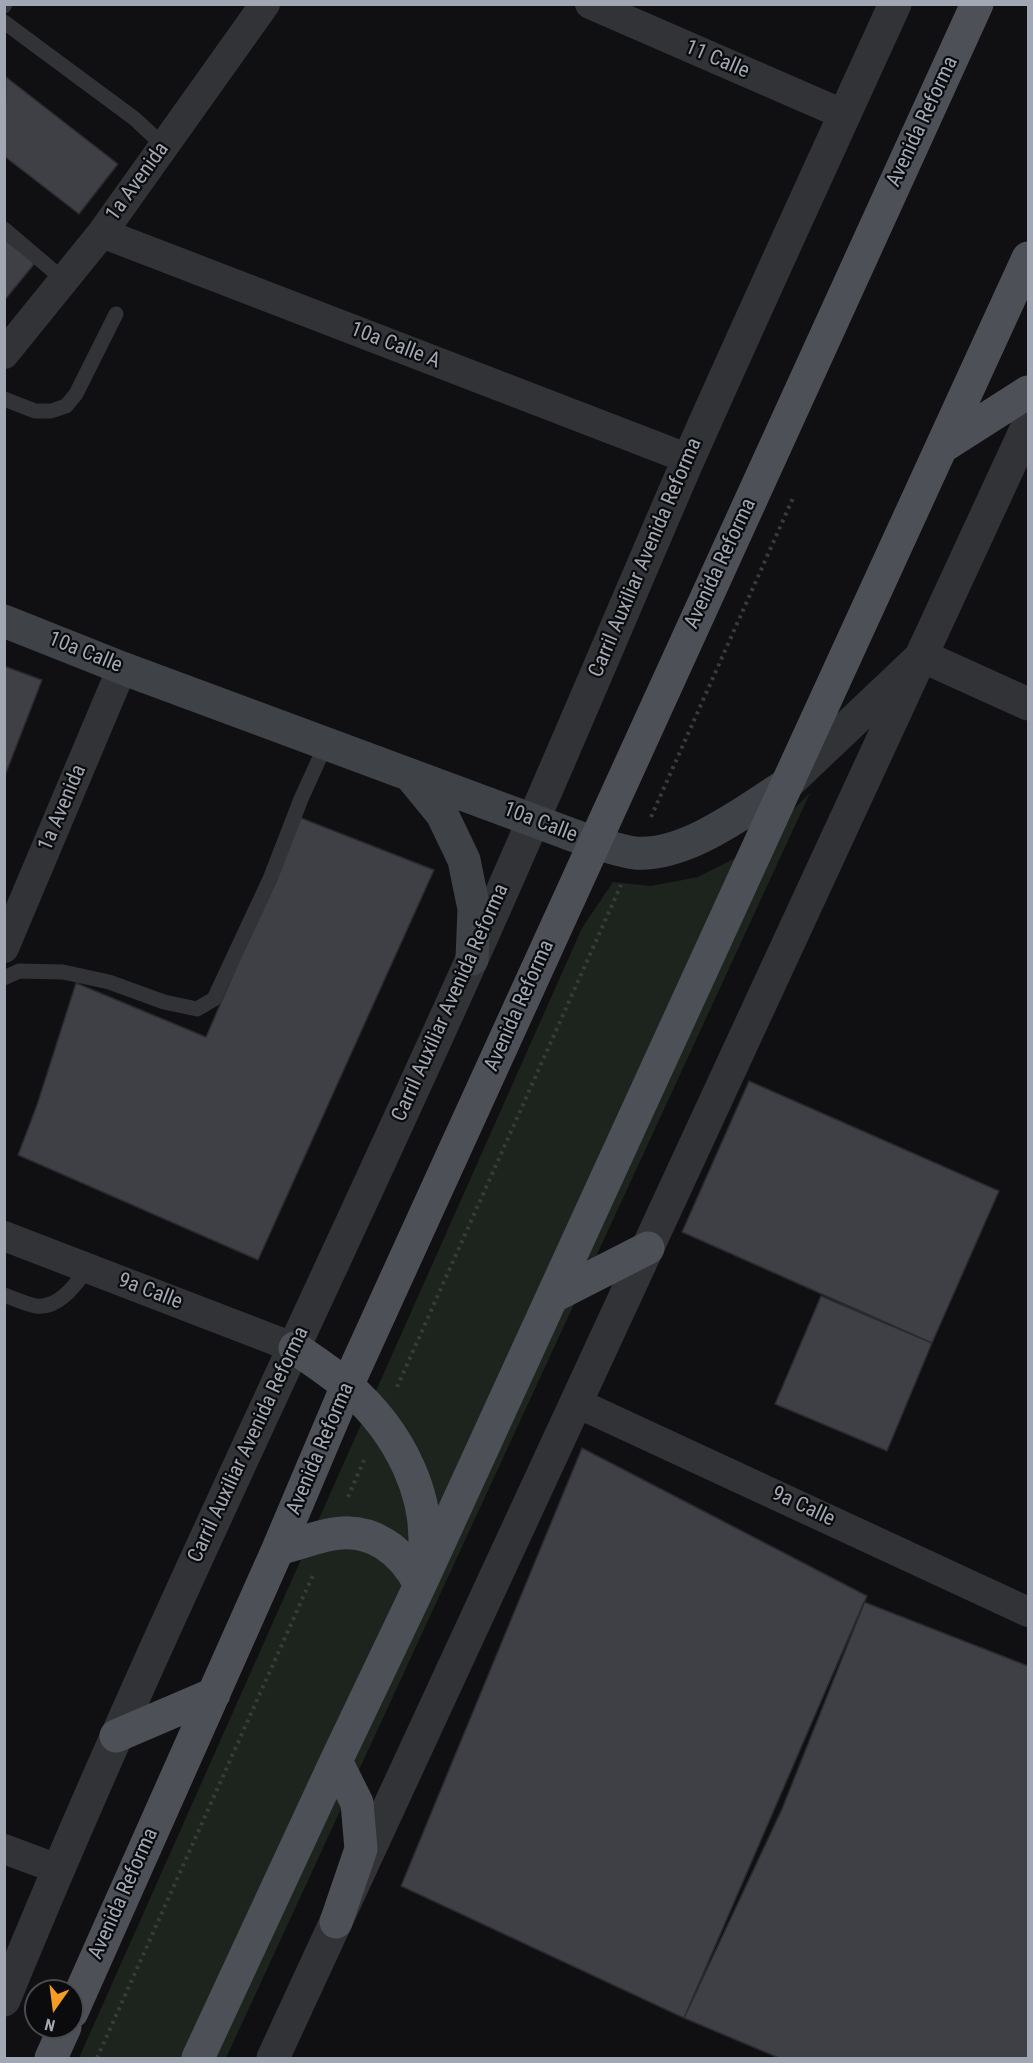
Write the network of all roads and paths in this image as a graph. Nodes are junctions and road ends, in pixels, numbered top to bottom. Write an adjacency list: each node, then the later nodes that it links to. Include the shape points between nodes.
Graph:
1 (265, 4): 7 (street, 1a Avenida)
2 (590, 4): 6 (street, 11 Calle)
3 (895, 4): 6 (street, Carril Auxiliar Avenida Reforma)
4 (977, 4): 28 (main road, Avenida Reforma)
5 (4, 22): 7 (lane, via 135,119)
6 (845, 115): 18 (street, Carril Auxiliar Avenida Reforma)
7 (164, 146): 9 (street, 1a Avenida)
8 (4, 229): 11 (lane)
9 (102, 233): 11 (street, 1a Avenida); 18 (street, 10a Calle A)
10 (1029, 258): 17 (main road)
11 (64, 280): 13 (street, 1a Avenida)
12 (116, 314): 15 (lane, via 76,394 66,406 35,411)
13 (4, 354)
14 (1029, 392): 17 (main road)
15 (4, 399)
16 (1029, 425): 21 (street)
17 (942, 447): 26 (main road)
18 (689, 459): 27 (street, Carril Auxiliar Avenida Reforma)
19 (796, 493): 29 (path)
20 (4, 621): 22 (main road, 10a Calle)
21 (922, 656): 23 (street); 26 (street, 10a Calle); 34 (street)
22 (122, 668): 24 (main road, 10a Calle); 30 (street, 1a Avenida)
23 (1029, 704)
24 (326, 744): 25 (main road, 10a Calle); 32 (lane, via 270,879 214,999 197,1009 63,972 19,971)
25 (410, 775): 27 (main road, 10a Calle); 31 (main road, via 442,814 464,860 474,909)
26 (786, 785): 29 (main road, 10a Calle, via 694,840 663,851); 37 (main road)
27 (533, 819): 28 (main road, 10a Calle); 31 (street, Carril Auxiliar Avenida Reforma)
28 (594, 843): 29 (main road, 10a Calle); 39 (main road, Avenida Reforma)
29 (635, 853): 41 (path)
30 (4, 948)
31 (472, 959): 38 (street, Carril Auxiliar Avenida Reforma)
32 (4, 978)
33 (4, 1236): 35 (street, 9a Calle)
34 (648, 1248): 37 (main road); 40 (street)
35 (88, 1268): 36 (lane, via 57,1301 38,1306); 38 (street, 9a Calle)
36 (4, 1295)
37 (552, 1297): 44 (main road)
38 (295, 1348): 39 (main road); 47 (street, Carril Auxiliar Avenida Reforma)
39 (347, 1386): 41 (main road); 43 (main road, Avenida Reforma)
40 (577, 1402): 45 (street, 9a Calle); 51 (street)
41 (381, 1421): 42 (path); 44 (main road, via 415,1481 423,1515 425,1550)
42 (332, 1534): 43 (main road); 44 (main road, via 363,1534 378,1539 403,1558); 56 (path)
43 (278, 1550): 46 (main road, Avenida Reforma)
44 (420, 1585): 48 (main road)
45 (1029, 1612)
46 (214, 1694): 47 (main road); 52 (main road, Avenida Reforma)
47 (116, 1736): 50 (street, Carril Auxiliar Avenida Reforma)
48 (336, 1761): 51 (main road, via 357,1803 361,1849); 57 (main road)
49 (4, 1849): 50 (street)
50 (58, 1869): 53 (street, Carril Auxiliar Avenida Reforma)
51 (336, 1922): 58 (street)
52 (84, 1985)
53 (4, 2000)
54 (60, 2039): 55 (main road)
55 (51, 2058)
56 (98, 2058)
57 (198, 2058)
58 (273, 2058)

